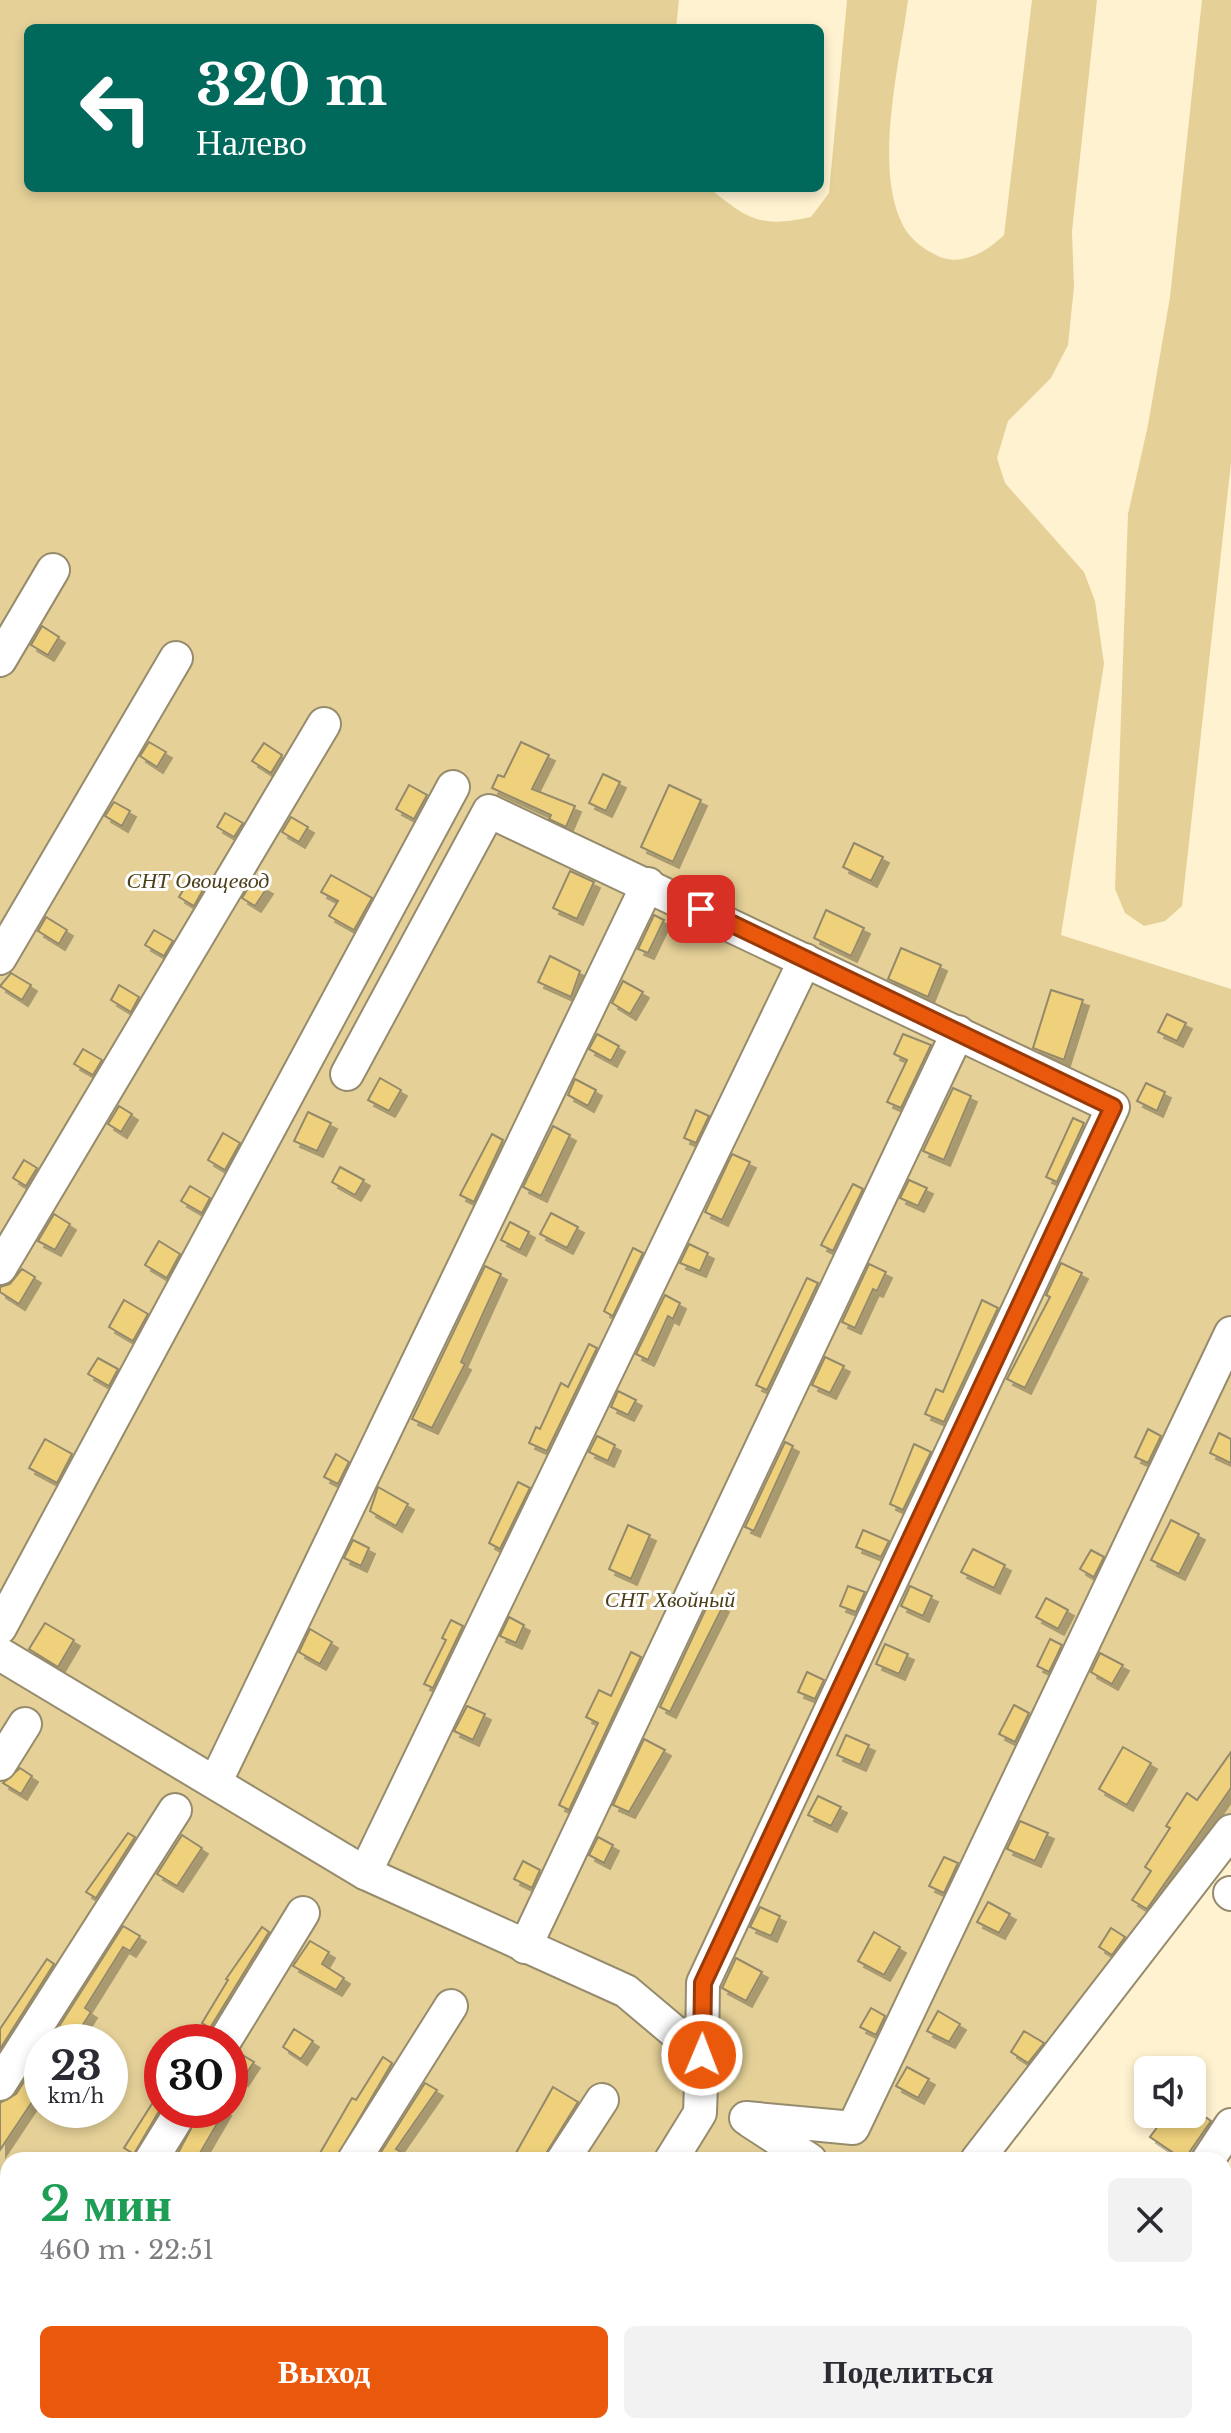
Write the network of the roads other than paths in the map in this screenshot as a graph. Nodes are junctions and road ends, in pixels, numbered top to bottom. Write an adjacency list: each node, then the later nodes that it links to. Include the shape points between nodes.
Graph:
1 (53, 570): 3 (street)
2 (176, 658): 7 (street)
3 (0, 660)
4 (324, 724): 11 (street)
5 (453, 787): 13 (street)
6 (648, 884): 8 (street); 10 (street, via 489,811); 17 (street)
7 (0, 958)
8 (805, 960): 9 (street); 20 (street)
9 (958, 1032): 22 (street); 25 (street, via 1113,1107 703,1983)
10 (347, 1074)
11 (0, 1268)
12 (1231, 1333): 29 (street, via 853,2128)
13 (0, 1628)
14 (0, 1654): 17 (street)
15 (25, 1724): 16 (street)
16 (0, 1764)
17 (216, 1781): 20 (street)
18 (175, 1810): 26 (street)
19 (1231, 1831): 37 (street)
20 (365, 1873): 22 (street)
21 (303, 1913): 24 (street)
22 (525, 1947): 25 (street, via 626,1991)
23 (451, 2006): 33 (street)
24 (235, 2024)
25 (702, 2055): 28 (street)
26 (0, 2084)
27 (602, 2100): 34 (street)
28 (700, 2113): 29 (street); 35 (street)
29 (746, 2118): 36 (street)
30 (1231, 2125): 38 (street)
31 (171, 2128): 32 (street)
32 (156, 2152)
33 (359, 2152)
34 (568, 2152)
35 (676, 2152)
36 (798, 2152)
37 (983, 2152)
38 (1213, 2152)

